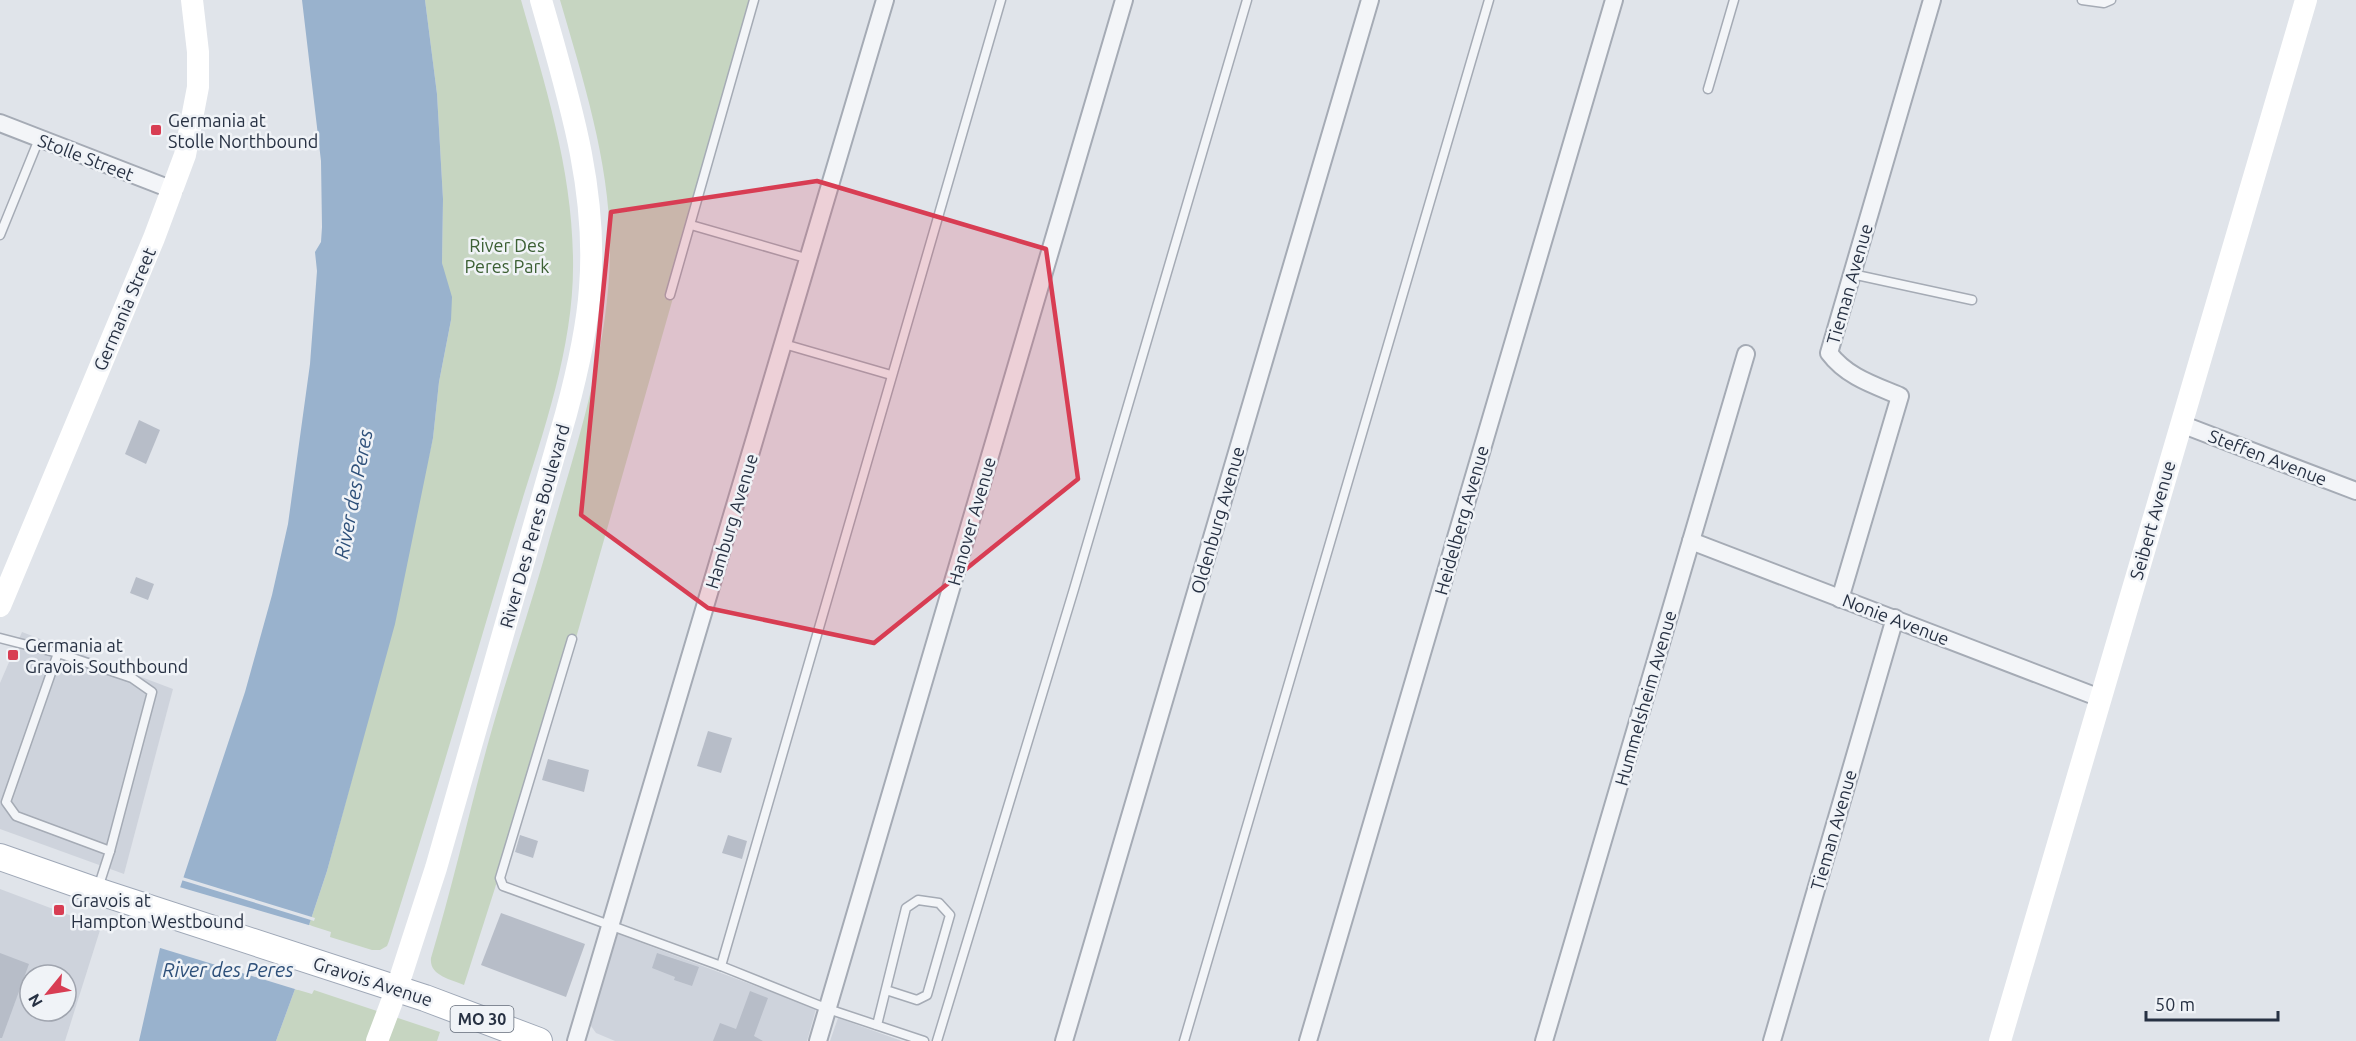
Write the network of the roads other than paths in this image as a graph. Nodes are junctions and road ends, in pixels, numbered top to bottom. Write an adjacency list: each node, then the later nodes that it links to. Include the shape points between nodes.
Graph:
1 (192, 0): 19 (main road, Germania Street, via 198,87 185,155)
2 (541, 0): 44 (main road, River Des Peres Boulevard, via 572,111 588,193 592,255 587,320 566,414 436,868)
3 (754, 0): 20 (lane)
4 (885, 0): 22 (street, Hamburg Avenue)
5 (1001, 0): 28 (lane)
6 (1124, 0): 46 (street, Hanover Avenue)
7 (1247, 0): 53 (lane)
8 (1370, 0): 54 (street, Oldenburg Avenue)
9 (1489, 0): 55 (lane)
10 (1614, 0): 56 (street, Heidelberg Avenue)
11 (1734, 0): 16 (lane)
12 (1932, 0): 23 (street, Tieman Avenue)
13 (2082, 0): 14 (lane)
14 (2111, 0)
15 (2306, 0): 29 (main road, Seibert Avenue)
16 (1708, 89)
17 (0, 123): 18 (street, Stolle Street)
18 (39, 139): 19 (street, Stolle Street); 21 (lane)
19 (173, 190): 33 (main road, Germania Street)
20 (692, 225): 22 (lane); 24 (lane)
21 (0, 235)
22 (809, 259): 26 (street, Hamburg Avenue)
23 (1852, 274): 25 (lane); 32 (street, Tieman Avenue, via 1829,353 1851,375 1900,396)
24 (670, 295)
25 (1972, 300)
26 (784, 344): 28 (lane); 42 (street, Hamburg Avenue)
27 (1746, 354): 31 (street, Hummelsheim Avenue)
28 (891, 375): 43 (lane)
29 (2181, 424): 30 (street, Steffen Avenue); 38 (main road, Seibert Avenue)
30 (2356, 490)
31 (1691, 541): 32 (street, Nonie Avenue); 57 (street, Hummelsheim Avenue)
32 (1840, 598): 34 (street, Nonie Avenue)
33 (0, 606)
34 (1895, 618): 38 (street, Nonie Avenue); 58 (street, Tieman Avenue)
35 (0, 638): 37 (lane)
36 (572, 639): 42 (lane, via 500,878 503,886)
37 (58, 653): 39 (lane, via 132,678 152,692); 39 (lane, via 6,802 16,816)
38 (2100, 698): 59 (main road, Seibert Avenue)
39 (110, 851): 41 (lane)
40 (0, 857): 41 (main road, Gravois Avenue / MO 30)
41 (97, 891): 44 (main road, Gravois Avenue / MO 30)
42 (610, 926): 43 (lane); 50 (street, Hamburg Avenue)
43 (721, 966): 46 (lane)
44 (397, 988): 48 (main road, River Des Peres Boulevard); 49 (main road, Gravois Avenue / MO 30)
45 (886, 990): 45 (lane, via 906,908 918,900 939,903 950,915 927,995 917,1000); 47 (lane)
46 (828, 1009): 47 (lane); 51 (street, Hanover Avenue)
47 (877, 1025): 52 (lane)
48 (377, 1041)
49 (539, 1041)
50 (576, 1041)
51 (818, 1041)
52 (924, 1041)
53 (937, 1041)
54 (1064, 1041)
55 (1184, 1041)
56 (1308, 1041)
57 (1544, 1041)
58 (1772, 1041)
59 (2000, 1041)

